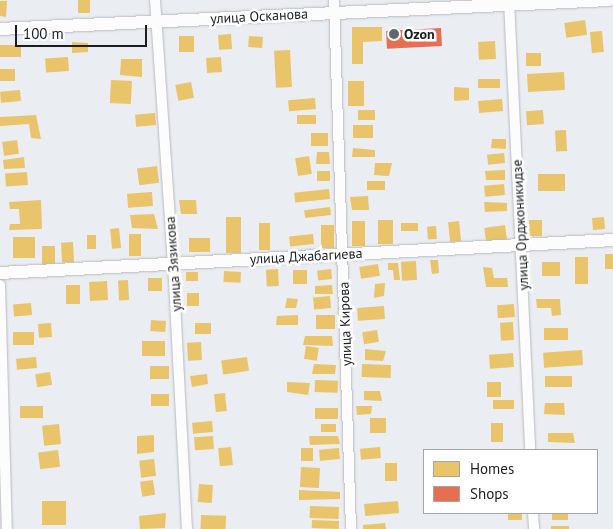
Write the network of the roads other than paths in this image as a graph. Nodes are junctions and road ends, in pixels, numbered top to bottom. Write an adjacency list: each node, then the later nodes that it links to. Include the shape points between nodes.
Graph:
1 (155, 0): 5 (street, улица Зязикова)
2 (609, 0): 3 (main road, улица Осканова)
3 (509, 2): 4 (main road, улица Осканова); 8 (street, улица Орджоникидзе)
4 (334, 6): 5 (main road, улица Осканова); 9 (street, улица Кирова)
5 (155, 21): 6 (main road, улица Осканова); 10 (street, улица Зязикова)
6 (0, 29)
7 (613, 240): 8 (main road, улица Джабагиева)
8 (521, 244): 9 (main road, улица Джабагиева); 13 (street, улица Орджоникидзе)
9 (343, 254): 10 (main road, улица Джабагиева); 17 (street, улица Кирова)
10 (173, 263): 11 (main road, улица Джабагиева); 16 (street, улица Зязикова)
11 (0, 273)
12 (0, 285): 15 (street)
13 (530, 449)
14 (533, 514): 18 (street)
15 (7, 529)
16 (187, 529)
17 (351, 529)
18 (534, 529)

